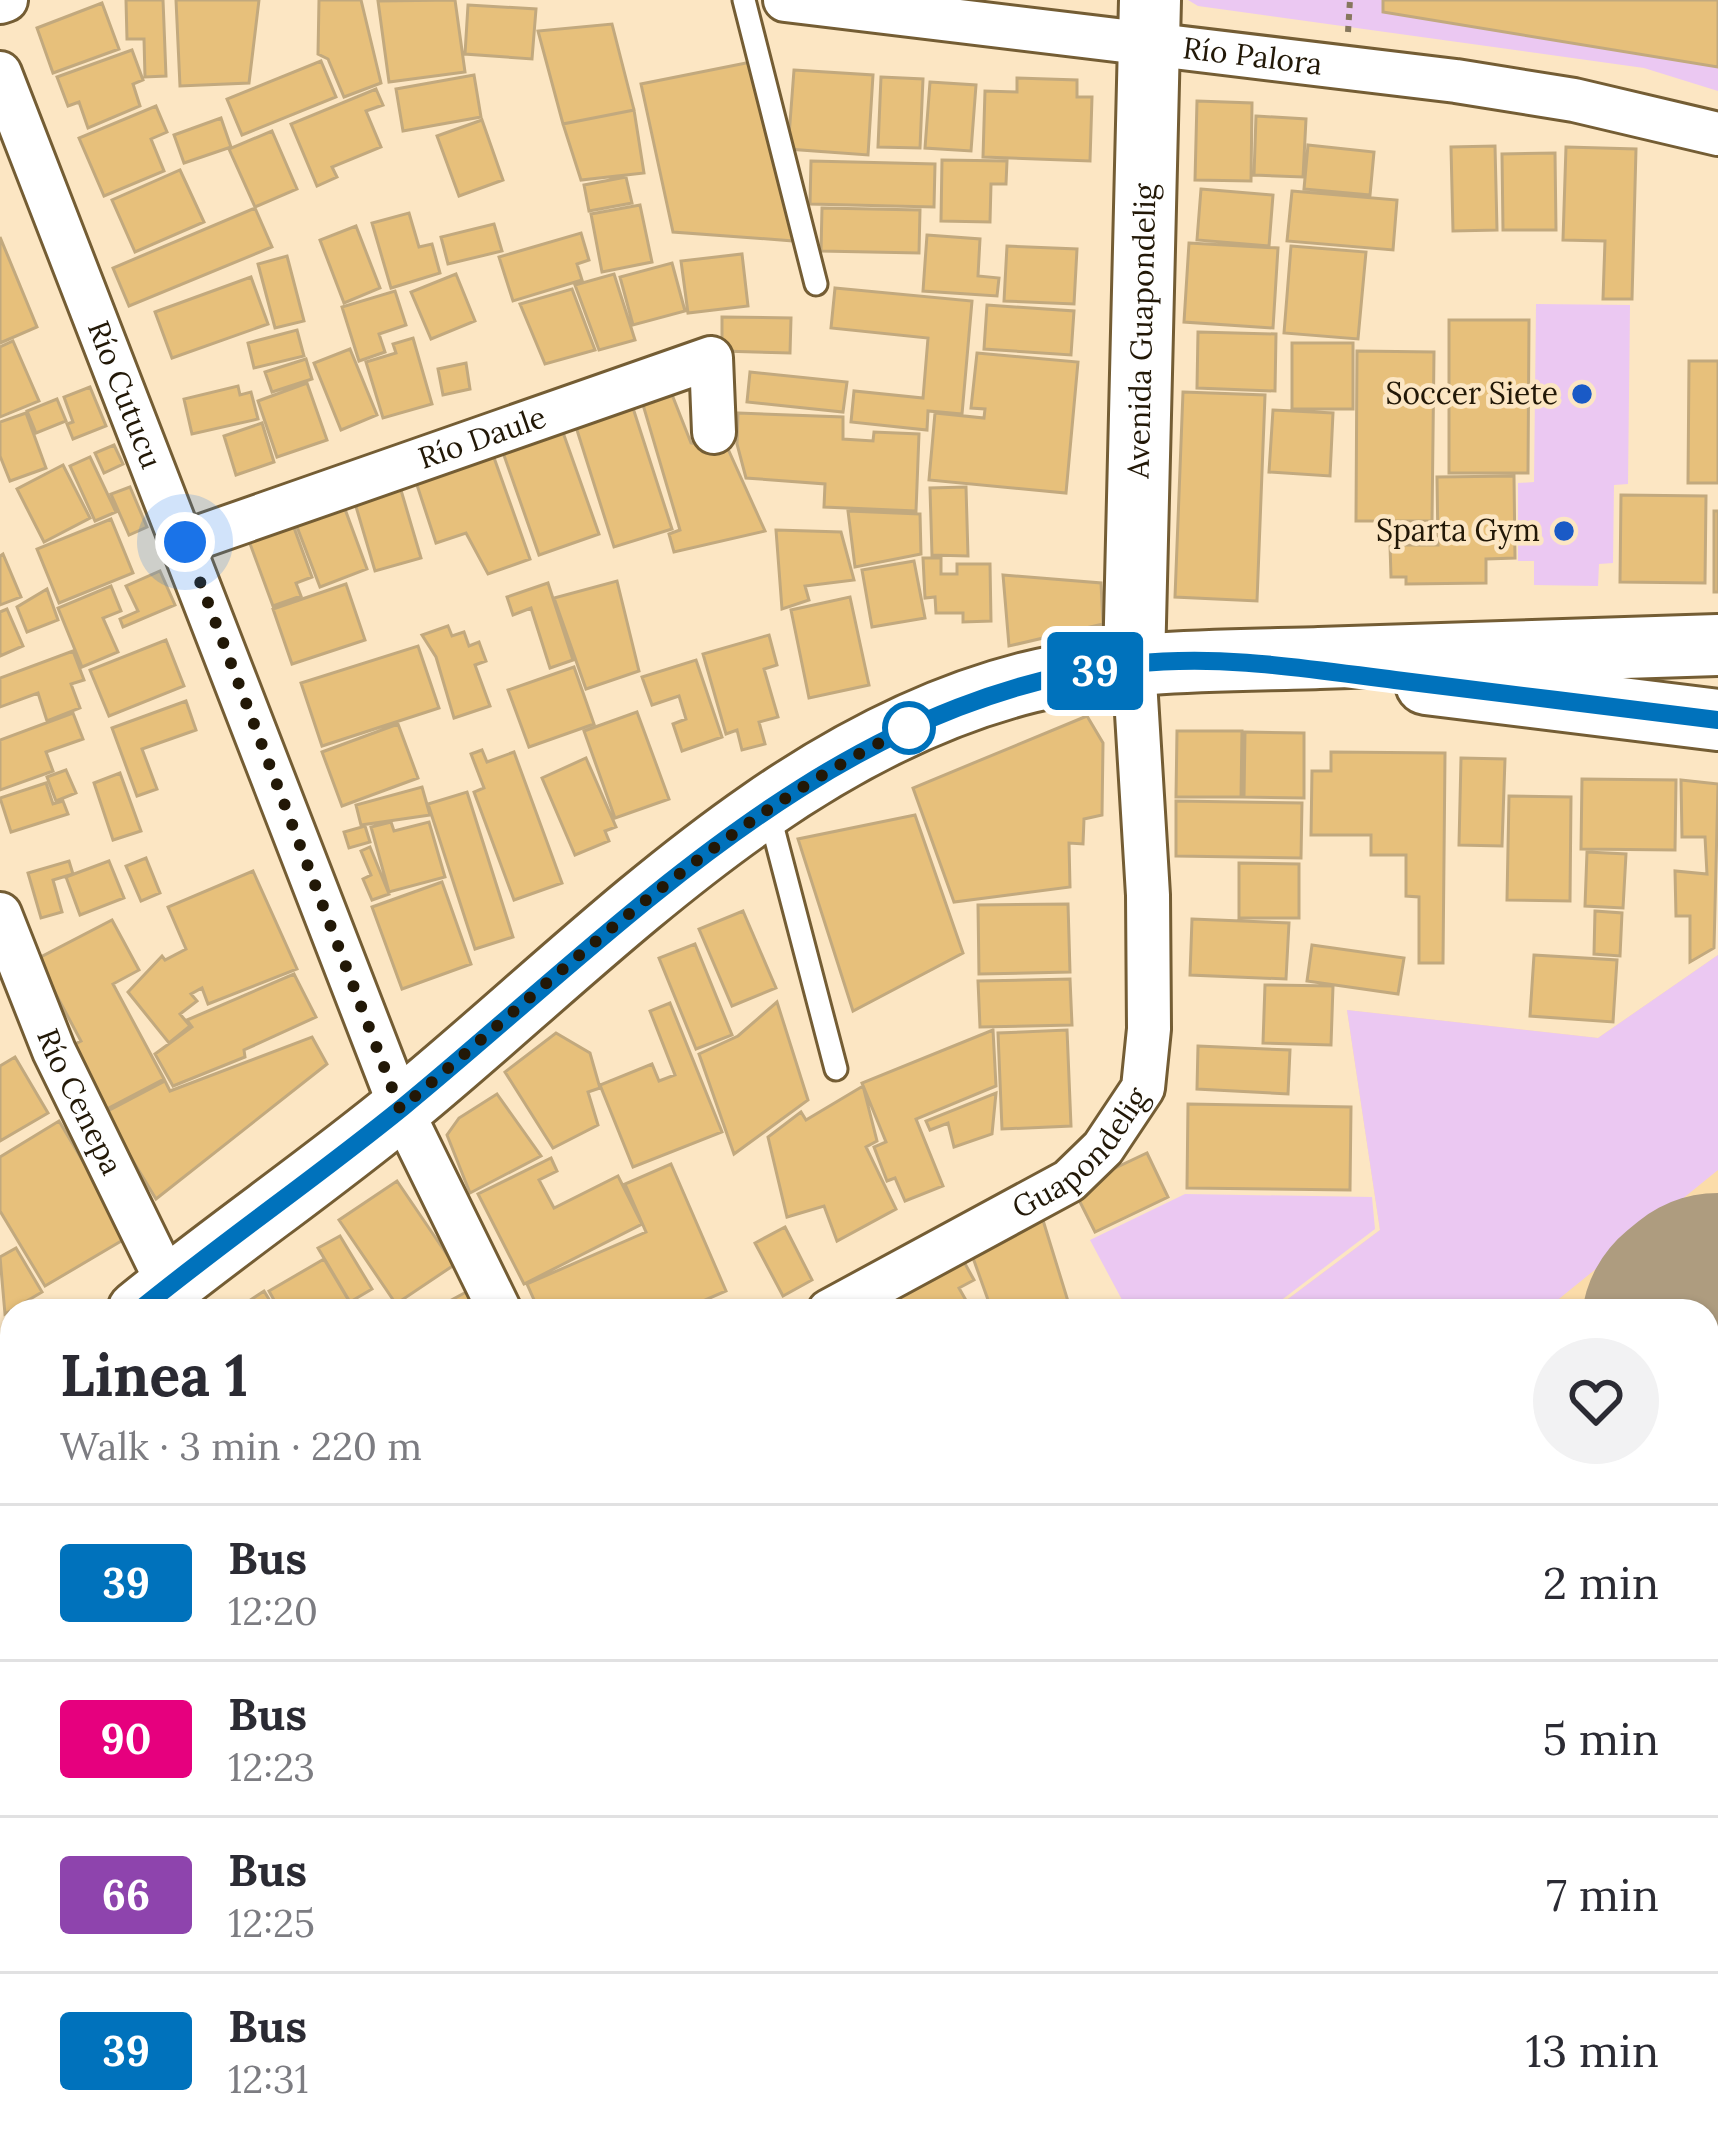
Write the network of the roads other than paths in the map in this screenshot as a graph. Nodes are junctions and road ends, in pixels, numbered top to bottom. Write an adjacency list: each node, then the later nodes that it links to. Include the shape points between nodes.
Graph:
1 (744, 0): 6 (lane)
2 (785, 0): 3 (street, Río Palora)
3 (1150, 22): 5 (street, Río Palora); 11 (main road, Avenida Guapondelig)
4 (0, 73): 8 (street, Río Cutucu)
5 (1718, 134)
6 (816, 284)
7 (714, 432): 8 (street, Río Daule, via 711,358)
8 (185, 542): 16 (street, Río Cutucu)
9 (1718, 645): 10 (main road)
10 (1241, 661): 11 (main road); 12 (main road)
11 (1134, 664): 13 (main road, via 1030,682 948,708); 19 (street, Guapondelig, via 1148,895 1143,1088 1077,1176)
12 (1718, 720)
13 (768, 808): 15 (lane); 16 (main road)
14 (0, 914): 17 (street, Río Cenepa)
15 (836, 1069)
16 (400, 1109): 17 (main road); 18 (street, Río Cutucu)
17 (153, 1299)
18 (494, 1299)
19 (851, 1299)

